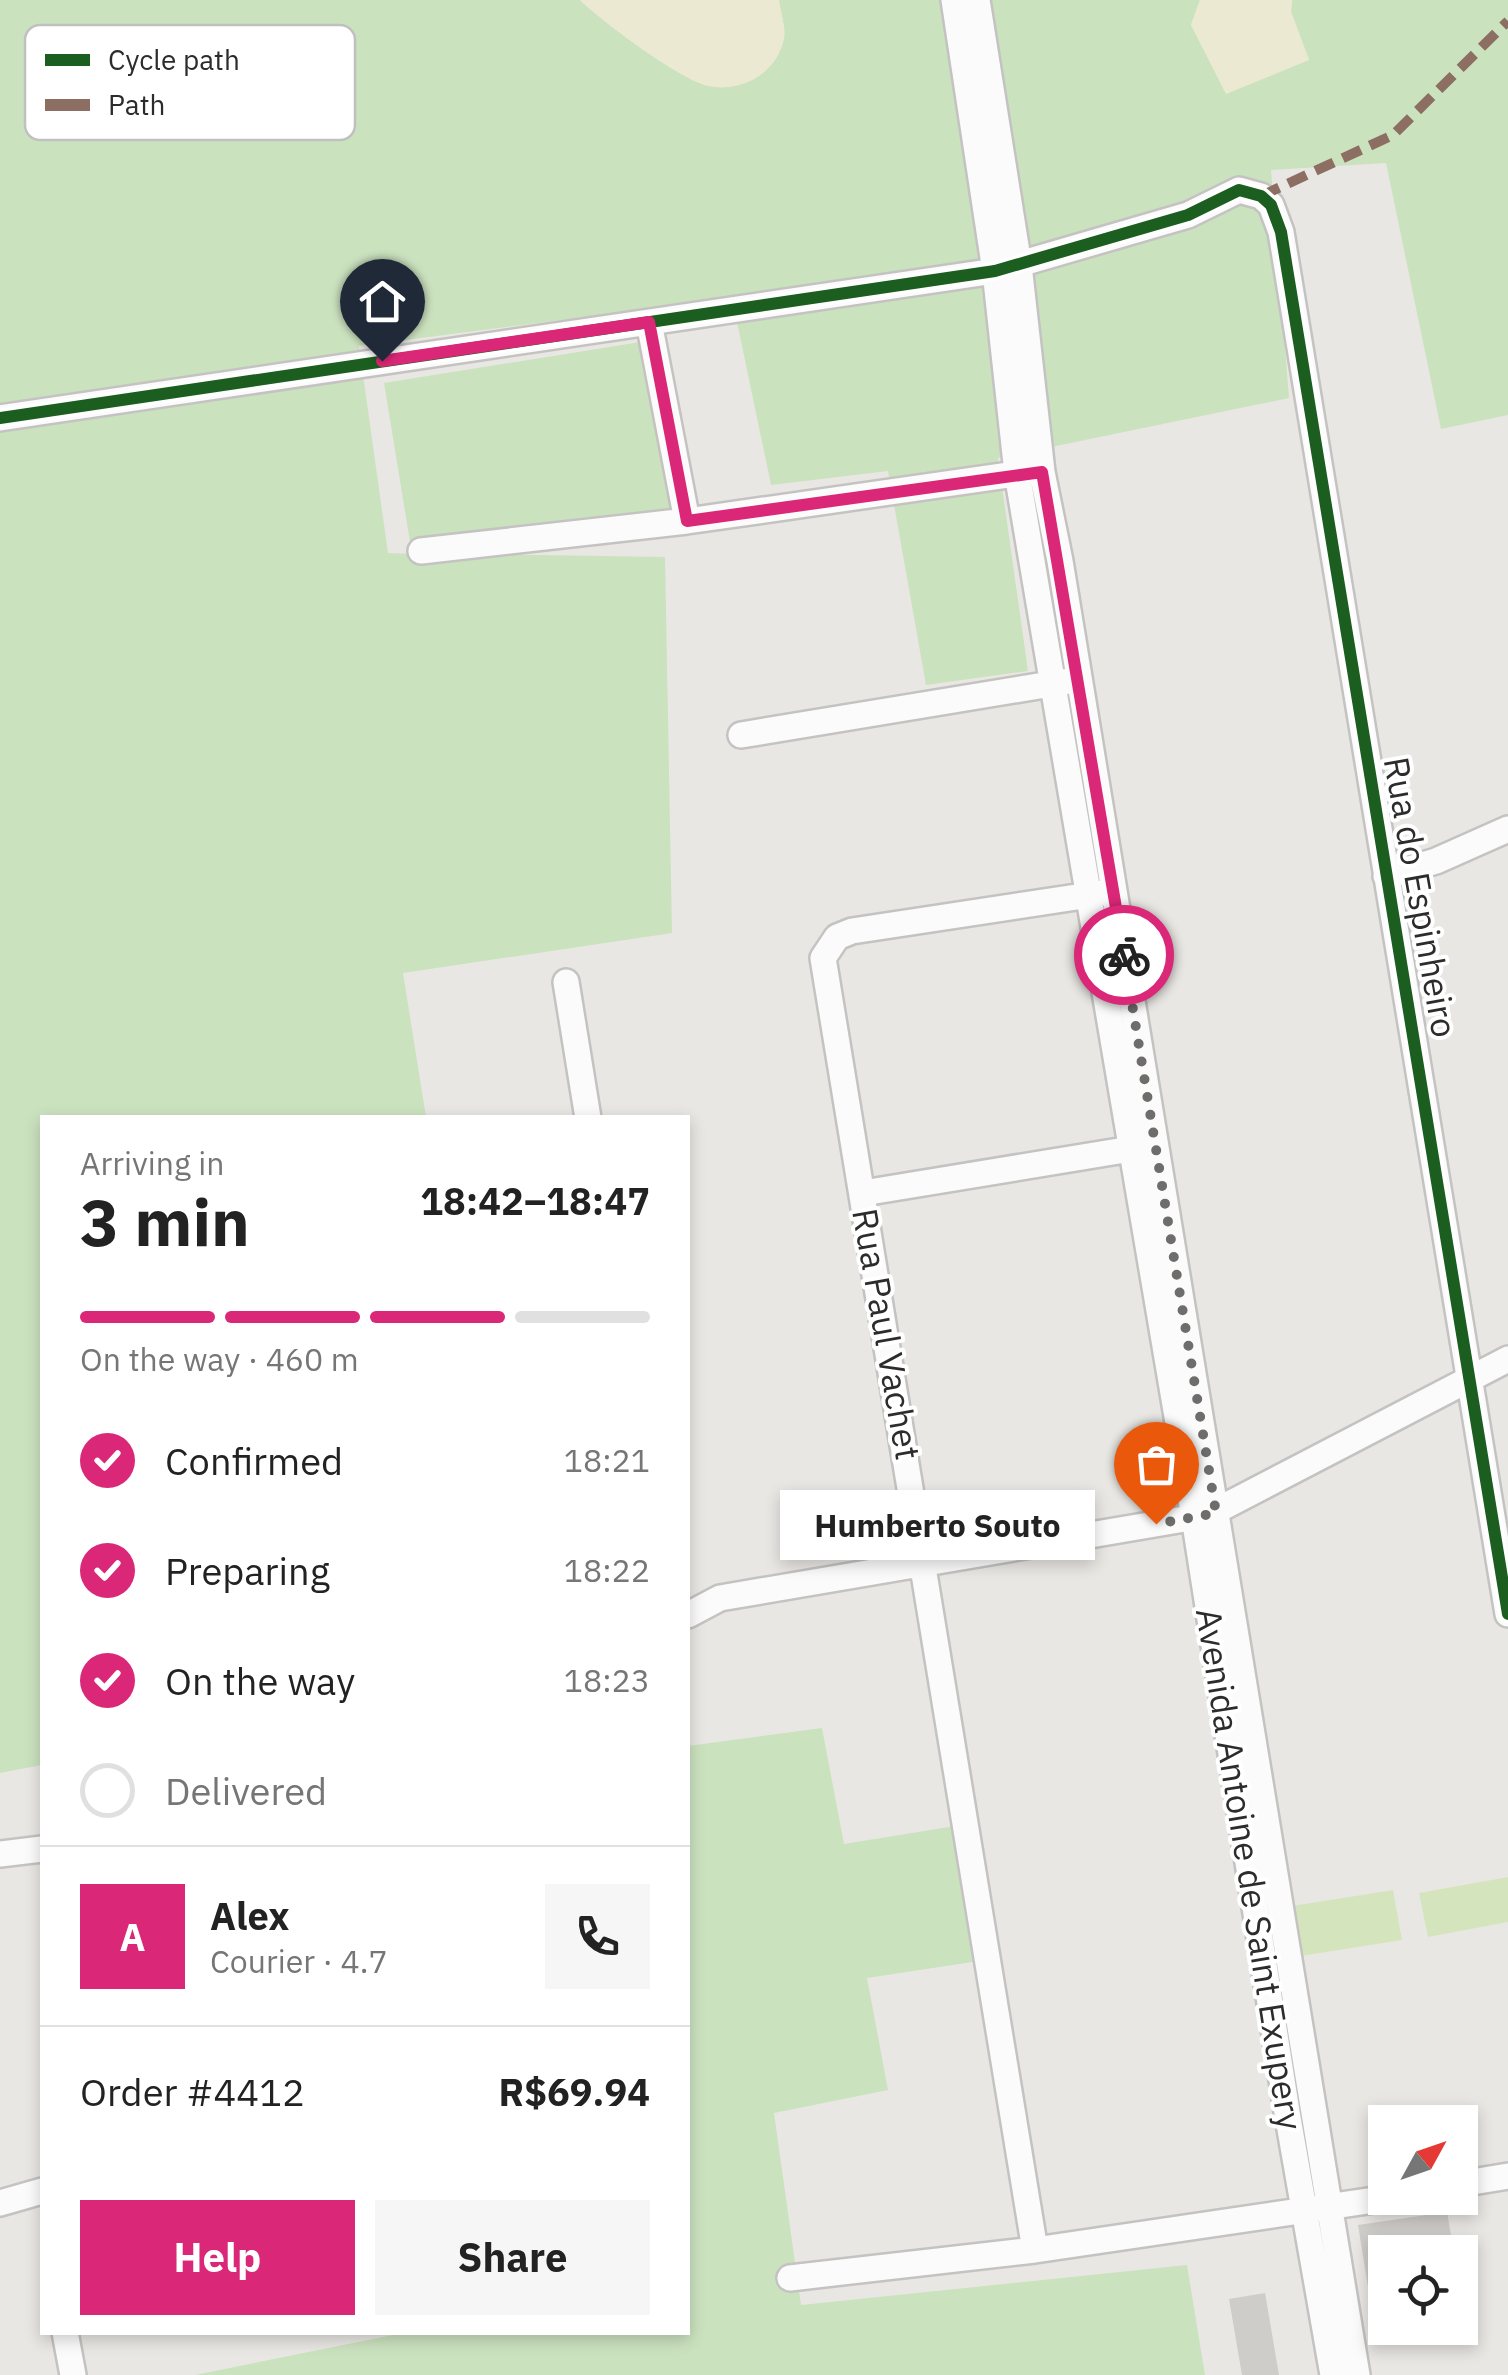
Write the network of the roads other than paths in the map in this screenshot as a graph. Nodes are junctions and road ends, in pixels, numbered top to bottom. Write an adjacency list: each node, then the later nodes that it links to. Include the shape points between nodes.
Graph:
1 (954, 0): 3 (street, Avenida Antoine de Saint Exupery)
2 (977, 0): 3 (street, Avenida Antoine de Saint Exupery)
3 (1007, 268): 4 (street); 6 (street, Avenida Antoine de Saint Exupery); 13 (street, Rua do Espinheiro, via 1188,215 1239,190 1272,206)
4 (649, 322): 5 (street); 7 (street)
5 (0, 418)
6 (1029, 472): 7 (street); 9 (street, Avenida Antoine de Saint Exupery); 10 (street, Avenida Antoine de Saint Exupery)
7 (687, 521): 8 (street)
8 (421, 551)
9 (1079, 679): 10 (street); 14 (street, Avenida Antoine de Saint Exupery)
10 (1053, 683): 11 (street); 14 (street, Avenida Antoine de Saint Exupery)
11 (741, 735)
12 (1508, 830): 13 (street)
13 (1386, 876): 20 (street, Rua do Espinheiro)
14 (1102, 894): 17 (street, Avenida Antoine de Saint Exupery); 18 (street, Rua Paul Vachet, via 852,931 827,946 824,973); 21 (street, Avenida Antoine de Saint Exupery)
15 (566, 982): 16 (street)
16 (588, 1115)
17 (1131, 1149): 18 (street); 21 (street, Avenida Antoine de Saint Exupery)
18 (863, 1193): 22 (street, Rua Paul Vachet)
19 (1508, 1358): 20 (street)
20 (1471, 1376): 21 (street); 24 (street, Rua do Espinheiro)
21 (1205, 1515): 22 (street); 32 (street, Avenida Antoine de Saint Exupery)
22 (925, 1562): 23 (street, via 720,1598); 33 (street, Rua Paul Vachet)
23 (690, 1614)
24 (1508, 1614)
25 (40, 1848): 26 (street)
26 (0, 1854)
27 (1508, 2176): 28 (street)
28 (1478, 2181)
29 (40, 2200): 31 (street)
30 (1368, 2201): 32 (street)
31 (0, 2203)
32 (1316, 2210): 33 (street); 37 (street, Avenida Antoine de Saint Exupery); 38 (street, Avenida Antoine de Saint Exupery)
33 (1036, 2250): 34 (street)
34 (790, 2278)
35 (66, 2335): 36 (street)
36 (74, 2375)
37 (1334, 2375)
38 (1356, 2375)

